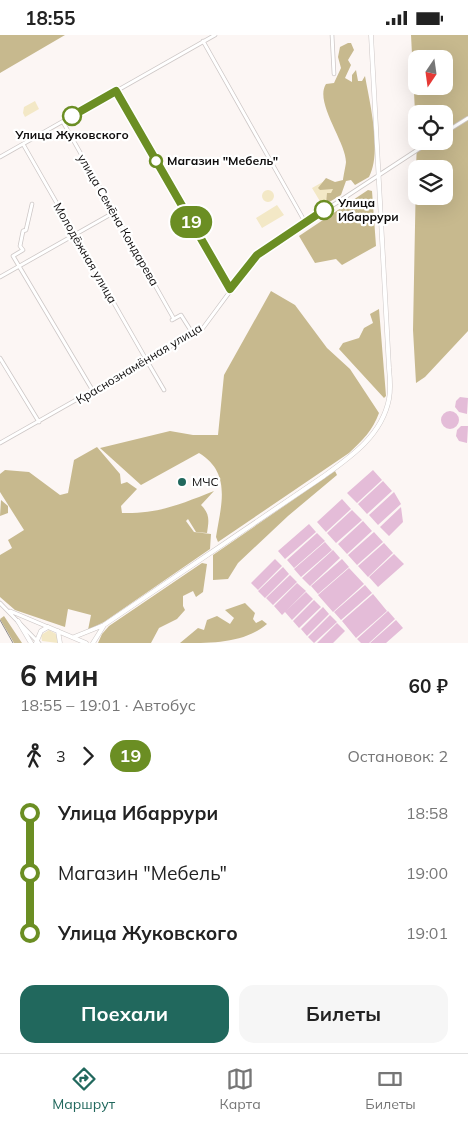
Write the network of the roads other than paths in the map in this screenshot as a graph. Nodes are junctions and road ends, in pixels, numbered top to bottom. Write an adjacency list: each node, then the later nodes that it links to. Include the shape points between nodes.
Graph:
1 (215, 35): 4 (street)
2 (332, 35): 5 (street)
3 (371, 35): 13 (main road)
4 (203, 41): 6 (street); 16 (street)
5 (334, 73)
6 (116, 91): 8 (street); 20 (street)
7 (468, 118): 9 (street)
8 (62, 121): 10 (street); 15 (street, улица Семёна Кондарева)
9 (453, 127)
10 (23, 144): 12 (street); 17 (street, Молодёжная улица)
11 (417, 150): 13 (street, Краснознамённая улица)
12 (0, 157)
13 (378, 174): 16 (street, Краснознамённая улица); 31 (main road, via 390,368 390,397 384,419 352,455)
14 (32, 204): 18 (street, via 20,246 23,250 12,256)
15 (113, 213): 17 (street); 21 (street, улица Семёна Кондарева, via 173,320 181,315)
16 (305, 223): 20 (street, Краснознамённая улица, via 257,255)
17 (75, 235): 18 (street); 23 (street, Молодёжная улица)
18 (19, 267): 19 (street); 25 (street)
19 (0, 277)
20 (230, 289): 21 (street, Краснознамённая улица, via 205,326)
21 (193, 334): 23 (street, Краснознамённая улица)
22 (0, 357): 26 (street)
23 (147, 361): 24 (street, Молодёжная улица); 25 (street, Краснознамённая улица)
24 (164, 390)
25 (93, 391): 26 (street, Краснознамённая улица)
26 (38, 422): 27 (street, Краснознамённая улица)
27 (0, 443)
28 (0, 603): 29 (street)
29 (7, 610): 30 (street); 32 (street)
30 (18, 621): 35 (street); 36 (main road)
31 (104, 625): 34 (main road); 39 (main road)
32 (48, 627): 33 (main road); 35 (main road, via 41,631)
33 (58, 630): 34 (main road); 37 (main road)
34 (74, 637): 38 (main road)
35 (37, 642)
36 (31, 643)
37 (60, 643)
38 (86, 643)
39 (93, 643)

